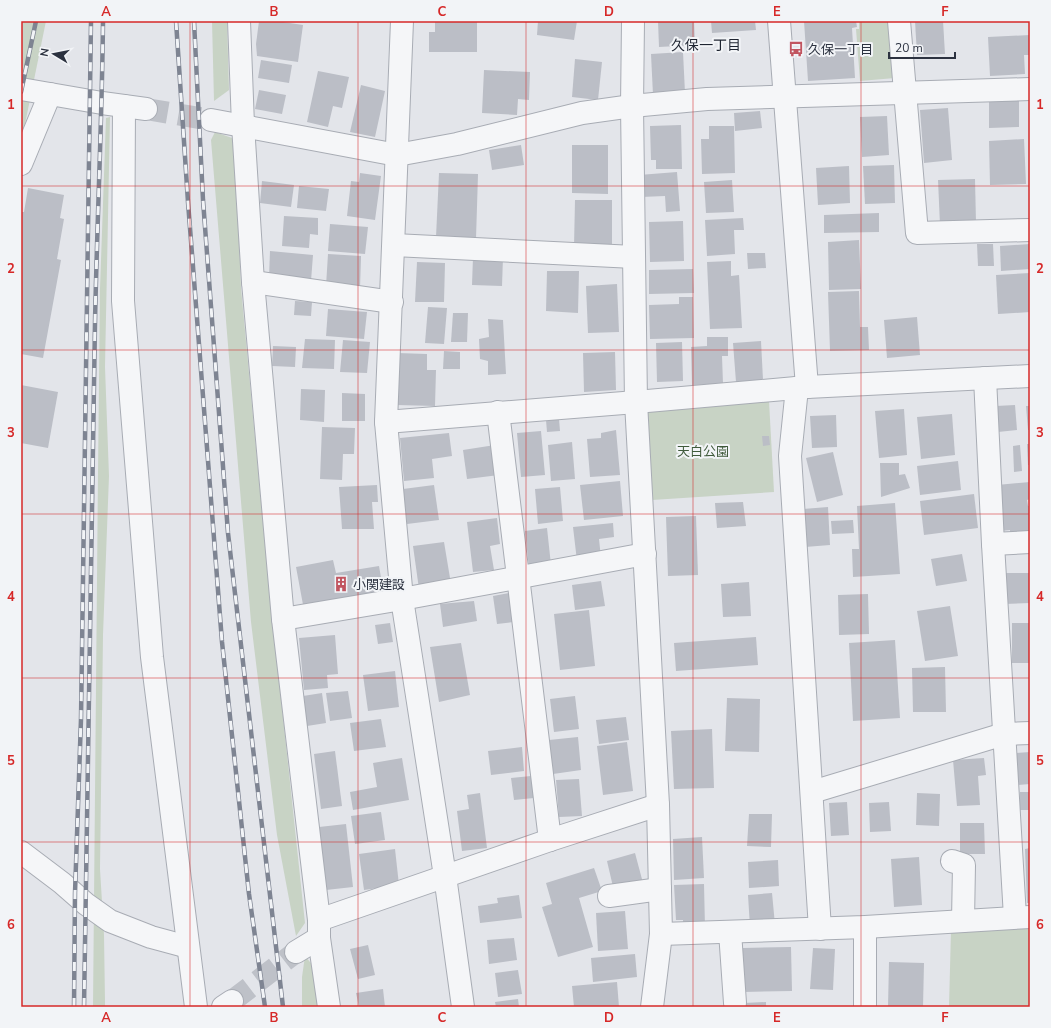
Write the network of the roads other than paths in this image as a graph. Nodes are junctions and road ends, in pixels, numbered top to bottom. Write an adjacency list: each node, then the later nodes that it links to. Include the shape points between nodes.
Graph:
1 (239, 21): 15 (street)
2 (402, 21): 16 (street)
3 (633, 21): 12 (street)
4 (779, 21): 10 (street)
5 (899, 21): 8 (street)
6 (1030, 89): 8 (street)
7 (21, 90): 9 (street)
8 (906, 93): 10 (street); 18 (street, via 917,233)
9 (50, 94): 11 (street); 17 (street)
10 (784, 97): 12 (street, via 707,99); 25 (street)
11 (124, 106): 13 (street); 52 (street, via 123,309 152,657)
12 (632, 106): 16 (street, via 582,113 457,144); 20 (street)
13 (146, 109)
14 (211, 120): 15 (street)
15 (243, 125): 16 (street); 21 (street)
16 (397, 155): 19 (street)
17 (21, 164)
18 (1030, 230)
19 (394, 245): 20 (street); 22 (street)
20 (634, 257): 26 (street)
21 (253, 282): 22 (street); 34 (street)
22 (392, 302): 28 (street)
23 (1030, 376): 24 (street)
24 (985, 378): 25 (street); 30 (street)
25 (802, 388): 26 (street); 37 (street, via 790,456)
26 (636, 402): 27 (street); 31 (street)
27 (498, 412): 28 (street); 32 (street)
28 (386, 422): 33 (street)
29 (1030, 542): 30 (street)
30 (992, 544): 36 (street)
31 (645, 554): 32 (street); 38 (street)
32 (518, 578): 33 (street); 39 (street)
33 (402, 599): 34 (street); 42 (street)
34 (283, 619): 48 (street)
35 (1030, 733): 36 (street)
36 (1004, 734): 37 (street); 45 (street)
37 (812, 792): 49 (street)
38 (658, 805): 39 (street); 43 (street)
39 (550, 840): 42 (street)
40 (21, 852): 52 (street, via 110,921 151,937)
41 (952, 861): 46 (street, via 964,865)
42 (445, 876): 48 (street); 57 (street)
43 (660, 889): 44 (street); 51 (street)
44 (609, 896)
45 (1022, 917): 46 (street)
46 (963, 921): 47 (street)
47 (865, 927): 49 (street); 59 (street)
48 (319, 929): 53 (street); 56 (street)
49 (820, 929): 50 (street)
50 (730, 932): 51 (street); 54 (street)
51 (662, 934): 58 (street)
52 (188, 947): 55 (street)
53 (296, 952)
54 (735, 1003)
55 (196, 1007)
56 (329, 1007)
57 (462, 1007)
58 (652, 1007)
59 (865, 1007)

